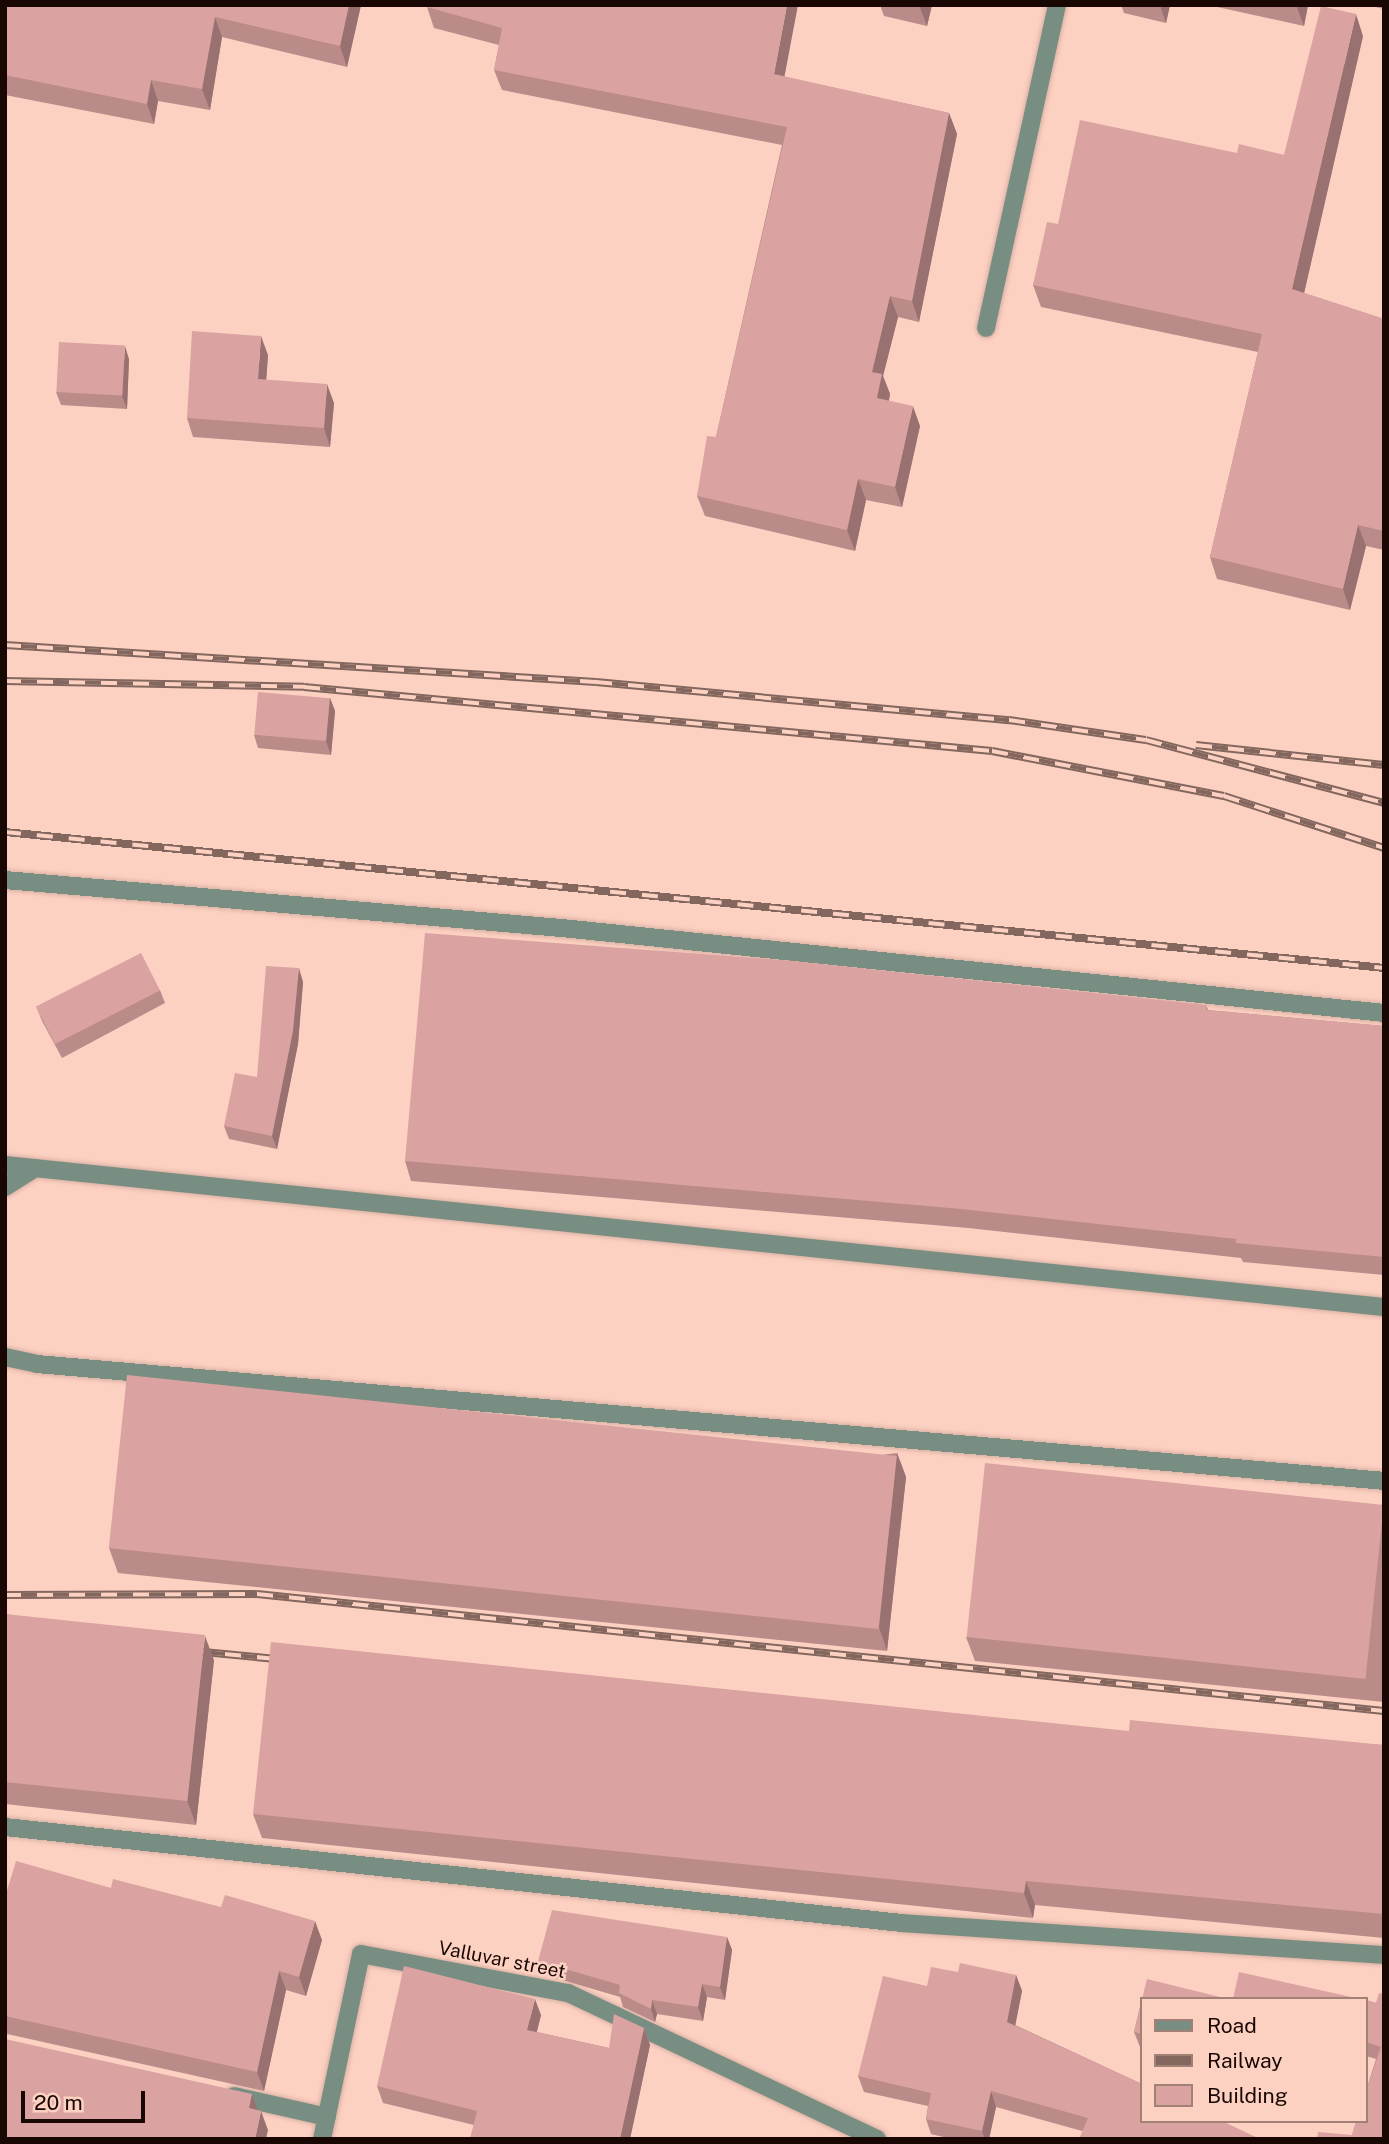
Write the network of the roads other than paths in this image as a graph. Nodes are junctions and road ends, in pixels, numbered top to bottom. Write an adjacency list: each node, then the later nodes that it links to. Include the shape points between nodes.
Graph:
1 (1057, 5): 2 (street)
2 (986, 328)
3 (5, 880): 4 (street, via 562,928)
4 (1384, 1013)
5 (5, 1165): 6 (street)
6 (35, 1168): 7 (street); 8 (street)
7 (5, 1187)
8 (1384, 1307)
9 (5, 1357): 10 (street)
10 (1384, 1481)
11 (5, 1828): 12 (street, via 902,1923)
12 (1384, 1955)
13 (220, 2093): 14 (street)
14 (327, 2117): 15 (street, Valluvar street); 16 (street, Valluvar street, via 361,1954 568,1993)
15 (322, 2139)
16 (877, 2139)

